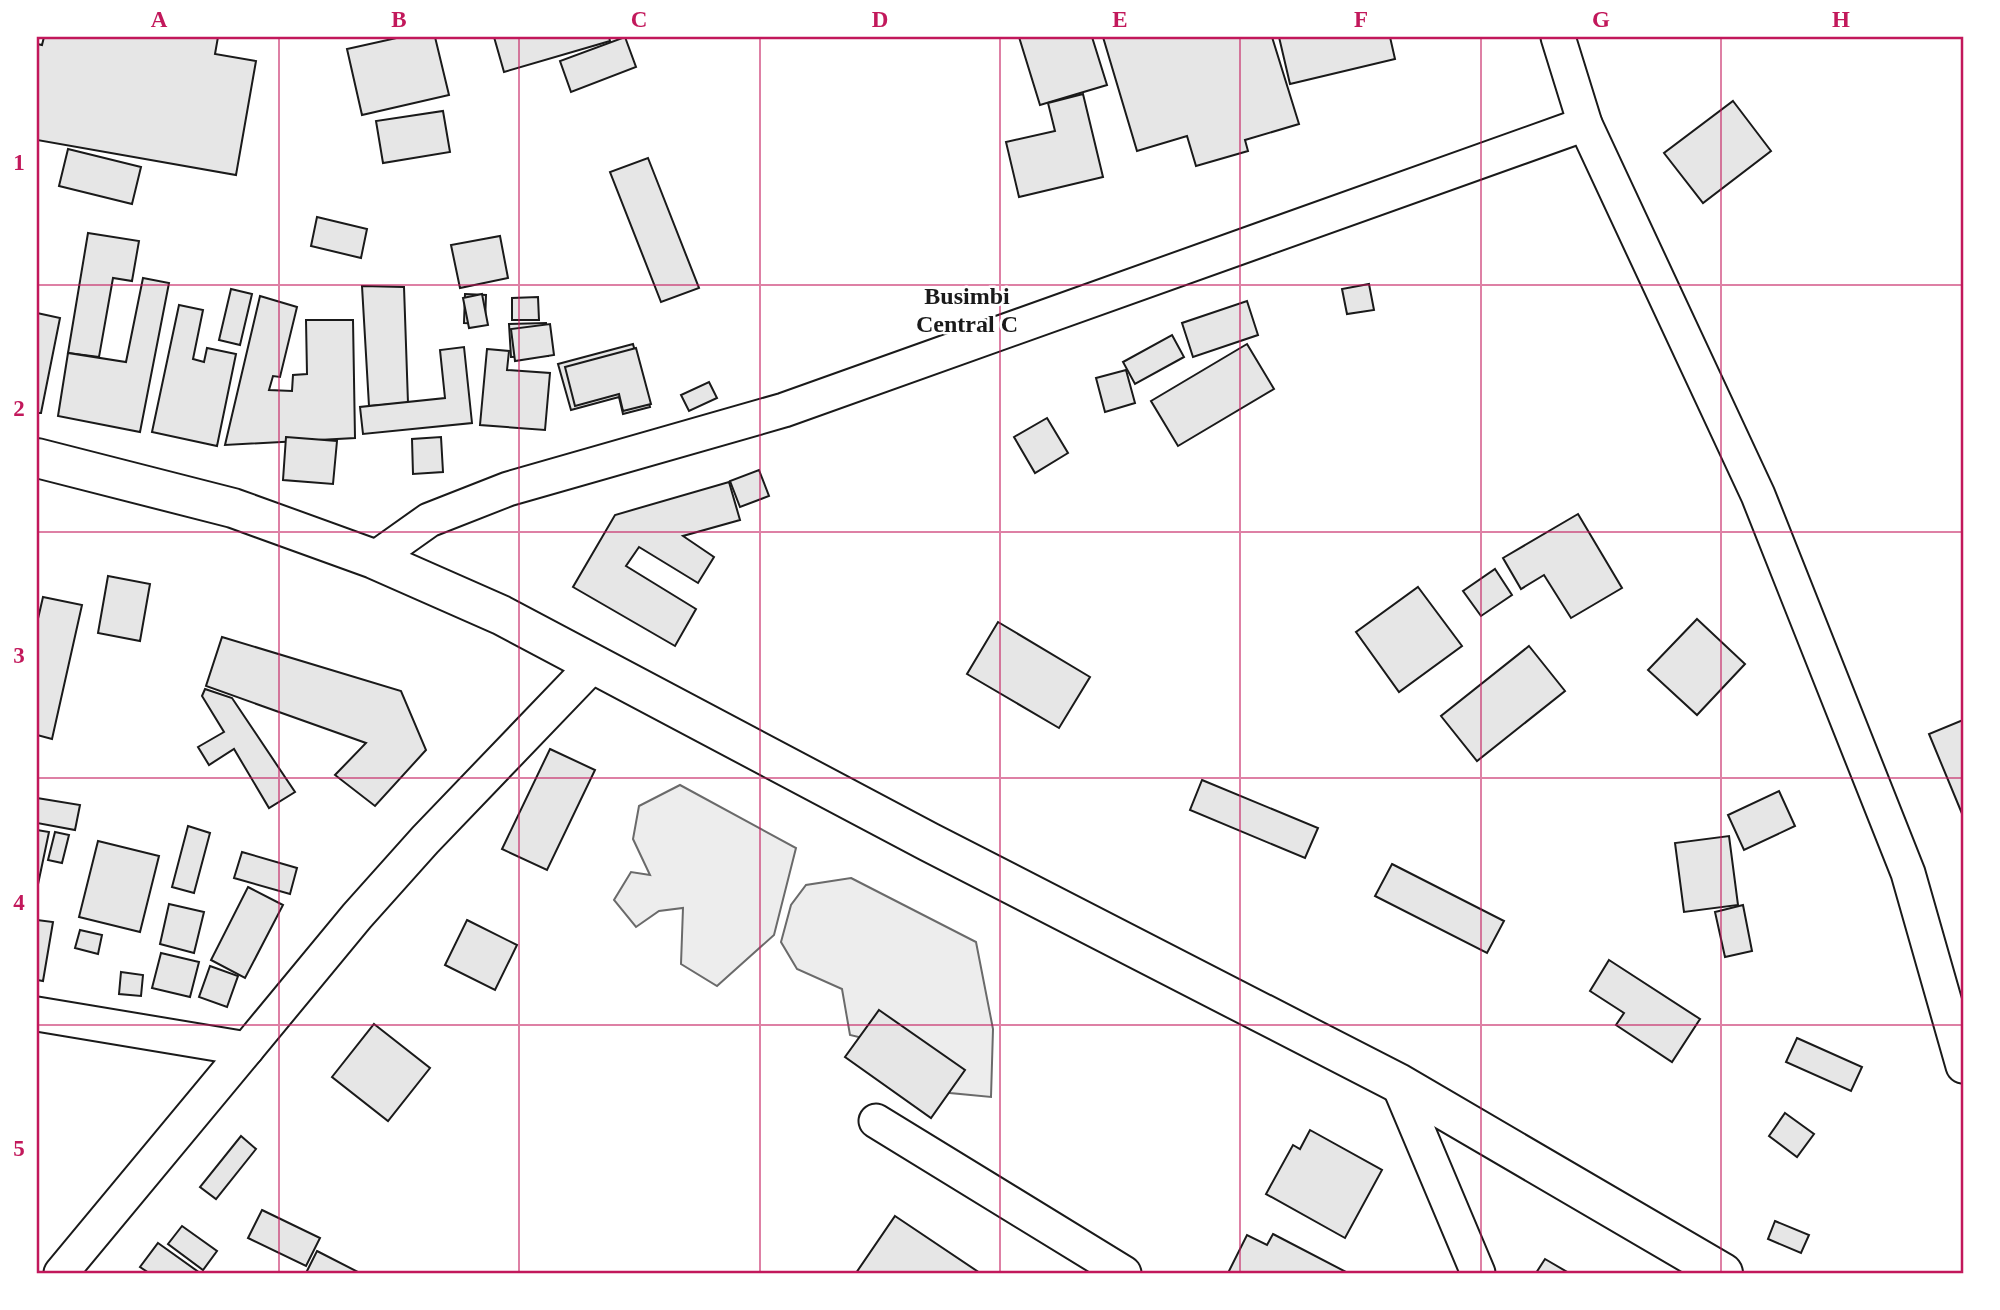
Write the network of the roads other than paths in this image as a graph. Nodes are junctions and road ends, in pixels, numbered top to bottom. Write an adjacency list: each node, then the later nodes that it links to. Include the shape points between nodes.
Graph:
1 (1559, 37): 2 (street)
2 (1585, 124): 4 (street, via 784,410 508,489 429,520); 8 (street, via 1763,508 1908,873)
3 (37, 458): 4 (main road, via 233,508)
4 (374, 559): 5 (main road, via 501,615)
5 (593, 665): 7 (street, via 417,849); 9 (main road)
6 (37, 1014): 7 (street)
7 (247, 1049): 11 (street)
8 (1963, 1066)
9 (1398, 1083): 13 (street); 14 (main road)
10 (876, 1121): 12 (street)
11 (61, 1273)
12 (1124, 1273)
13 (1478, 1273)
14 (1723, 1273)

